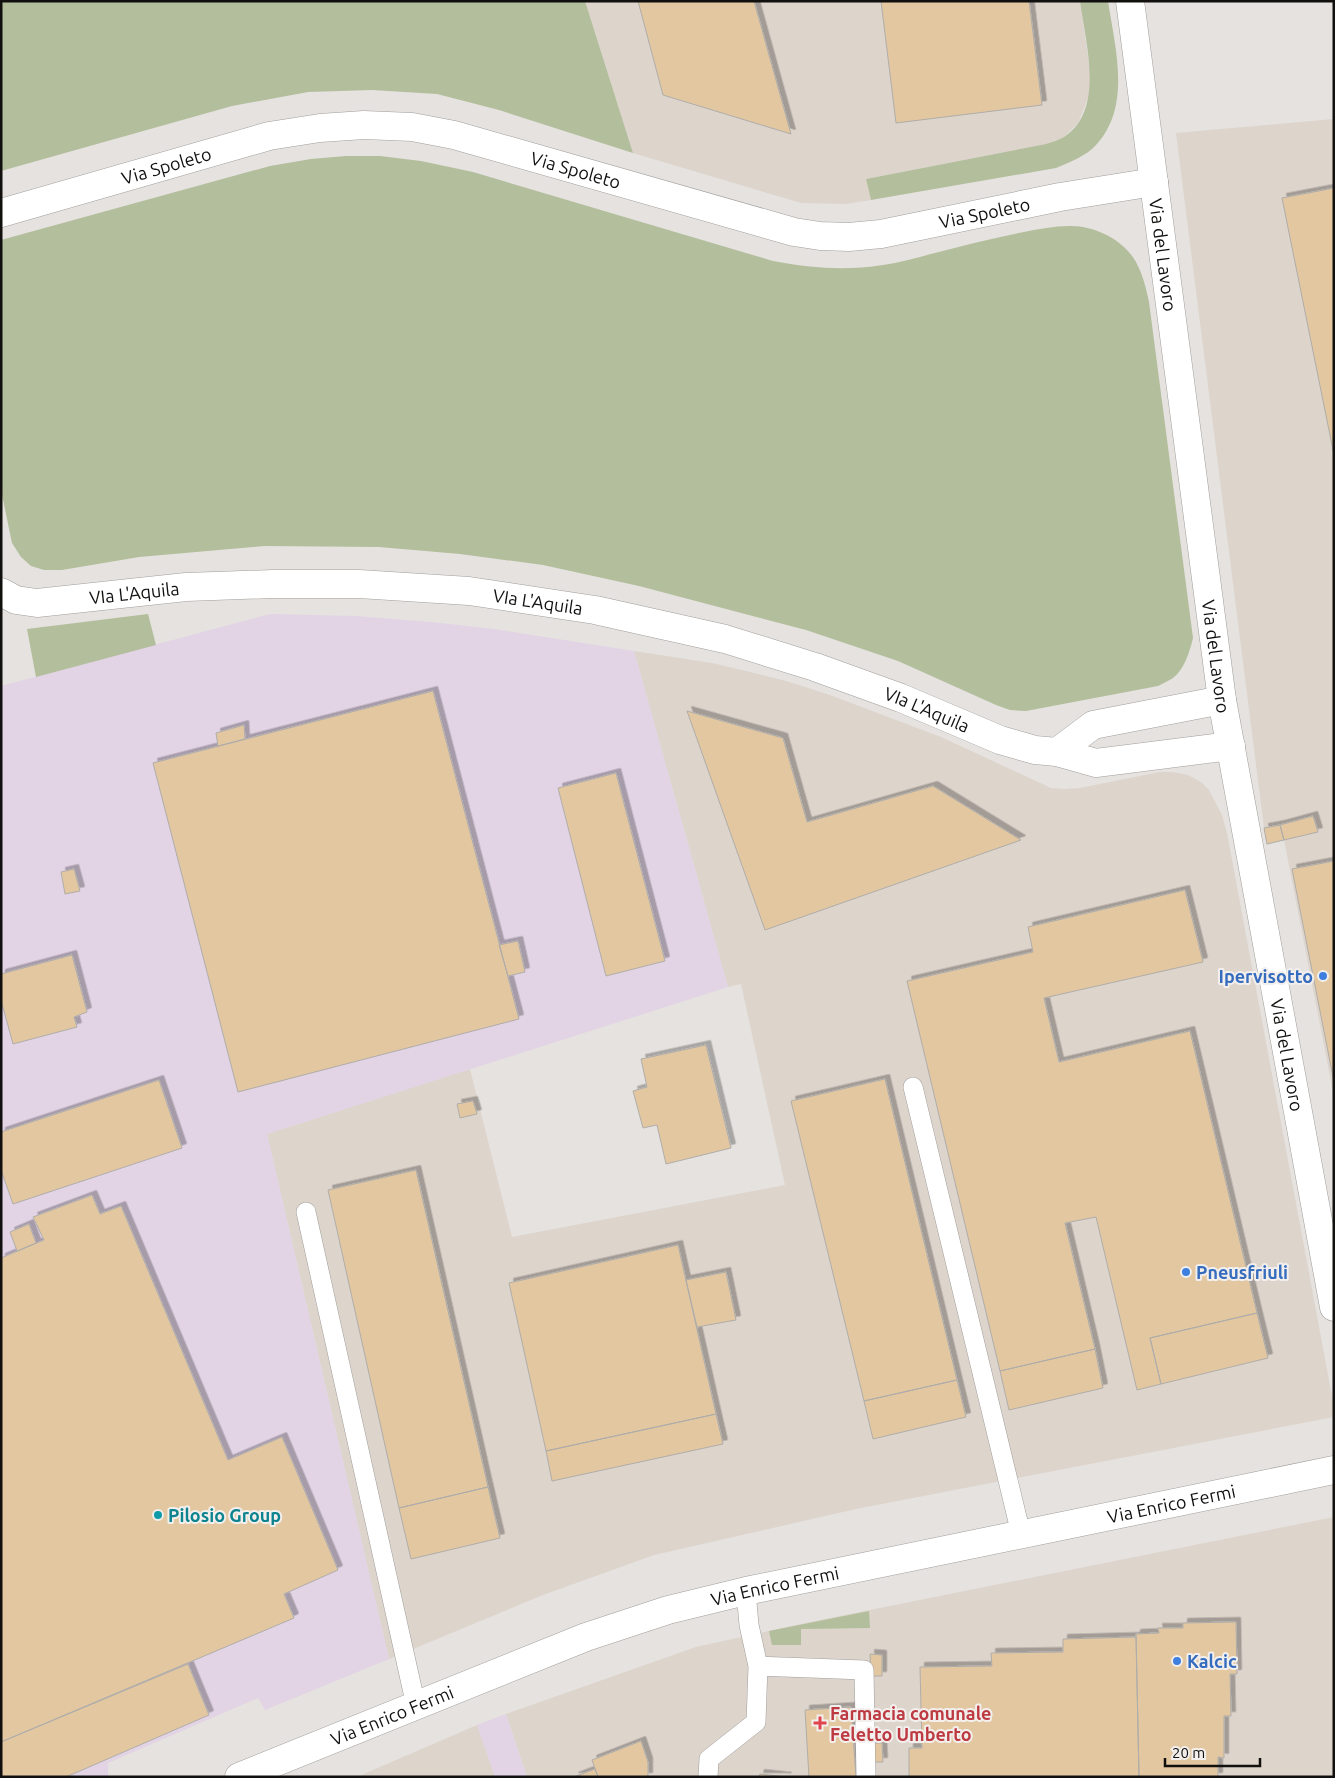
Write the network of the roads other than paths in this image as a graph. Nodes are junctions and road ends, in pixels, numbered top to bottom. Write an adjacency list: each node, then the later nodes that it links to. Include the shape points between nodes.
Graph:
1 (1130, 1): 2 (street, Via del Lavoro)
2 (1154, 182): 3 (street, Via Spoleto, via 1060,197 880,234 820,236 794,232 454,135 412,127 364,124 268,136); 5 (street, Via del Lavoro)
3 (1, 213)
4 (1, 592): 7 (street, VIa L'Aquila, via 16,600 37,603 186,587 273,584 359,584 469,590 595,610 725,639 815,666 1000,740 1035,750)
5 (1222, 700): 6 (street, Via del Lavoro); 7 (street, via 1093,726)
6 (1230, 746): 7 (street, VIa L'Aquila, via 1096,763); 10 (street, Via del Lavoro)
7 (1057, 752)
8 (913, 1087): 12 (lane)
9 (306, 1212): 15 (lane)
10 (1334, 1307)
11 (1334, 1470): 12 (street, Via Enrico Fermi)
12 (1021, 1534): 13 (street, Via Enrico Fermi)
13 (746, 1591): 14 (lane); 15 (street, Via Enrico Fermi, via 668,1610 586,1637)
14 (758, 1666): 17 (lane, via 756,1722 709,1759); 18 (lane, via 864,1670)
15 (416, 1706): 16 (street, Via Enrico Fermi)
16 (239, 1777)
17 (708, 1777)
18 (866, 1777)

